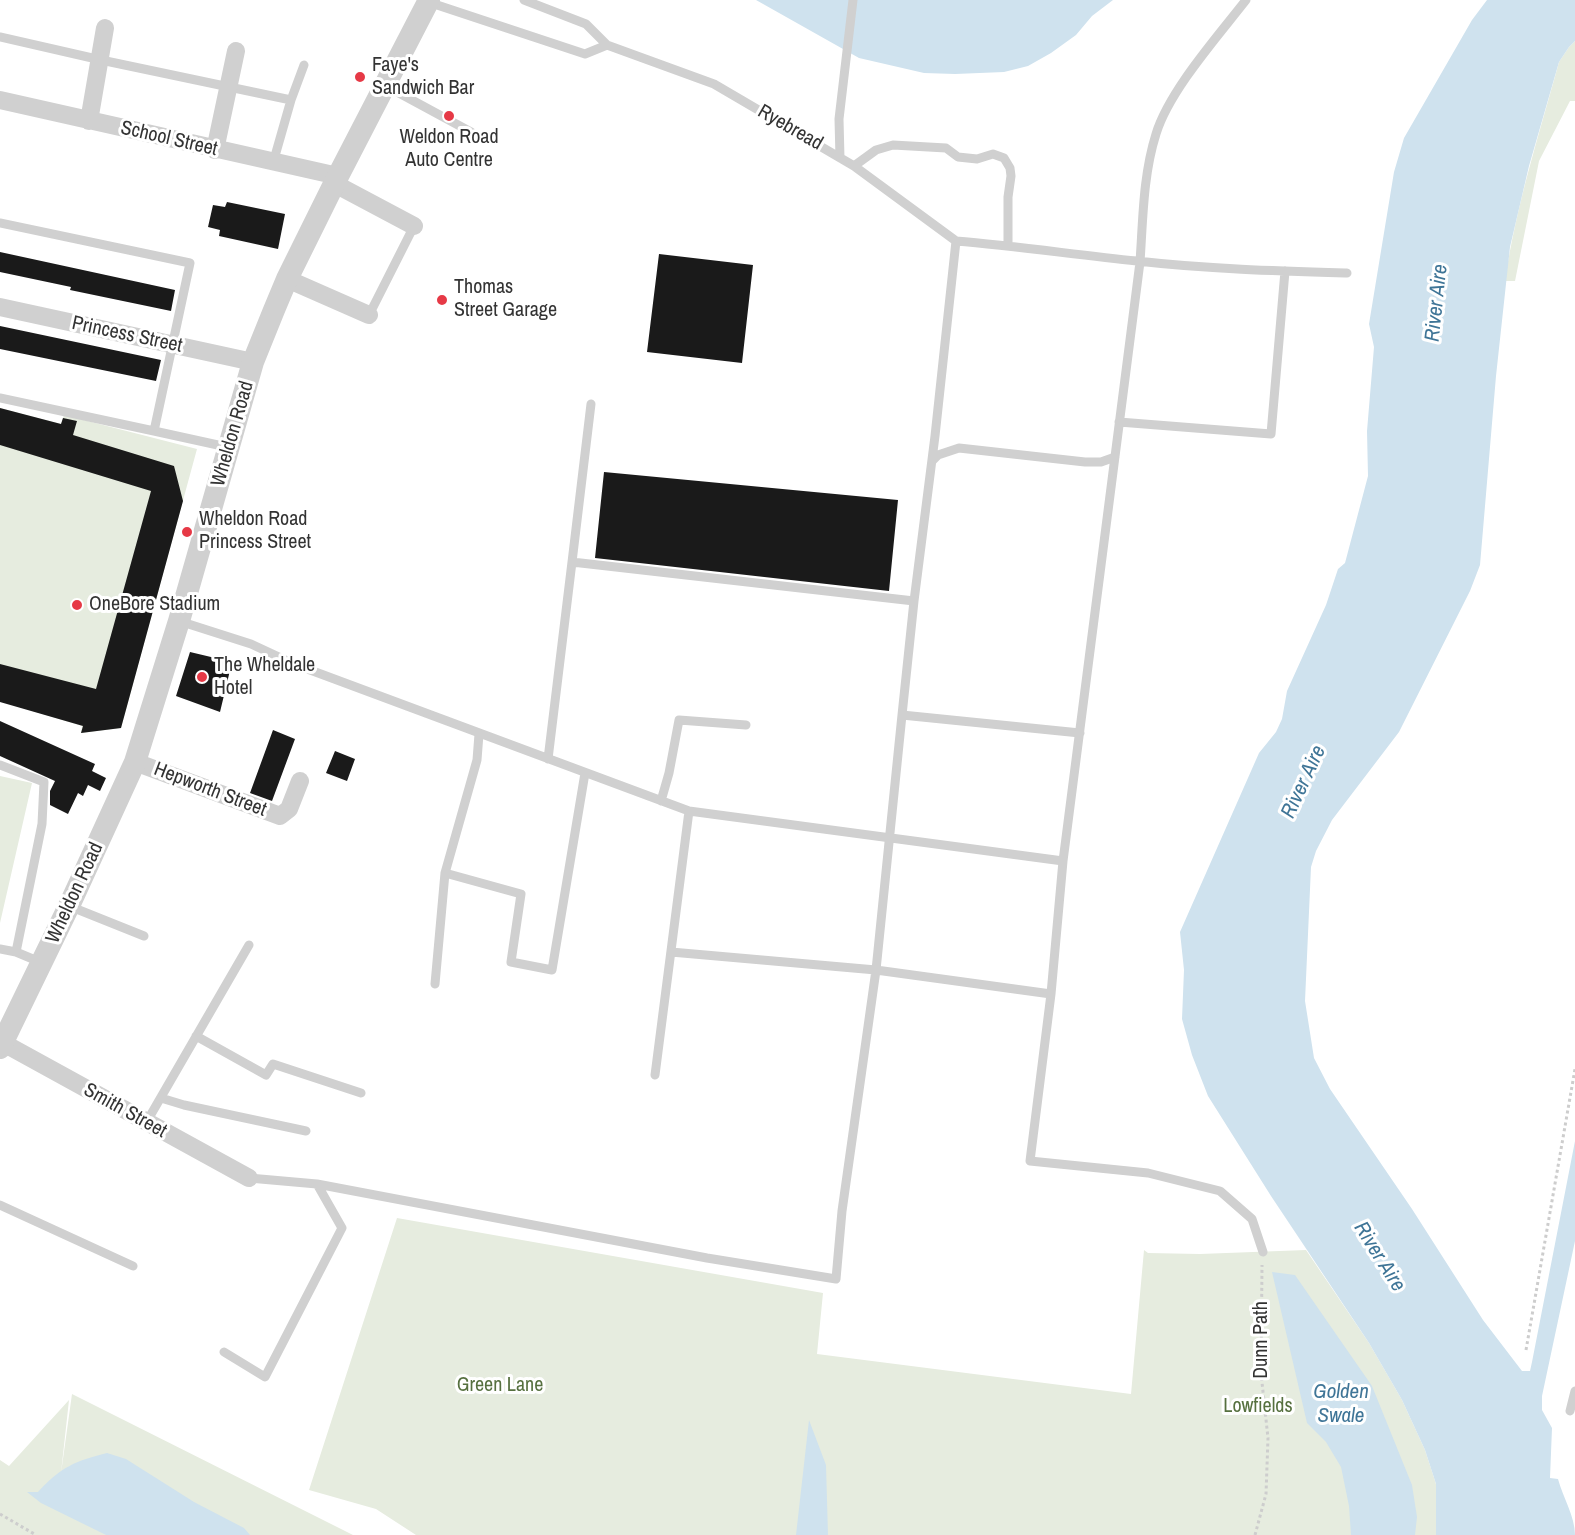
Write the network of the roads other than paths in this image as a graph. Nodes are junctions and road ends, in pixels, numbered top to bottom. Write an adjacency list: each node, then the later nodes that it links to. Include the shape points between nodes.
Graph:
1 (524, 0): 7 (lane, Ryebread, via 586,24)
2 (853, 0): 18 (lane, via 839,119)
3 (1246, 0): 26 (lane, via 1185,81 1156,132 1148,169)
4 (428, 1): 7 (lane, via 585,54); 11 (street, Wheldon Road)
5 (105, 28): 9 (street)
6 (0, 37): 9 (lane)
7 (607, 45): 18 (lane, Ryebread, via 714,84)
8 (236, 51): 12 (street)
9 (101, 60): 12 (lane); 15 (street)
10 (304, 65): 14 (lane)
11 (385, 85): 16 (lane); 21 (street, Wheldon Road)
12 (228, 87): 14 (lane); 17 (street)
13 (0, 100): 15 (street, School Street)
14 (291, 100): 19 (lane)
15 (89, 121): 17 (street, School Street)
16 (471, 132)
17 (215, 150): 19 (street, School Street)
18 (840, 158): 20 (lane, Ryebread)
19 (273, 163): 21 (street, School Street)
20 (854, 166): 24 (lane, Ryebread); 25 (lane, via 876,150 893,145 946,148 958,157 977,159 993,154 1004,158 1011,176)
21 (337, 180): 23 (street, School Street); 29 (street, Wheldon Road)
22 (0, 223): 32 (lane, via 190,263)
23 (414, 226): 31 (lane)
24 (956, 241): 25 (lane); 40 (lane)
25 (1008, 245): 26 (lane)
26 (1140, 262): 27 (lane); 36 (lane)
27 (1285, 271): 28 (lane); 36 (lane, via 1271,434)
28 (1347, 273)
29 (287, 279): 31 (street); 33 (street, Wheldon Road)
30 (0, 307): 32 (street, Princess Street)
31 (369, 315)
32 (172, 345): 33 (street, Princess Street); 37 (lane)
33 (253, 362): 38 (street, Wheldon Road)
34 (0, 398): 37 (lane)
35 (591, 404): 41 (lane)
36 (1119, 422): 39 (lane)
37 (154, 431): 38 (lane)
38 (230, 448): 43 (street, Wheldon Road)
39 (1115, 457): 40 (lane, via 1085,462 959,448); 46 (lane)
40 (932, 461): 42 (lane)
41 (572, 562): 42 (lane); 48 (lane)
42 (914, 601): 44 (lane)
43 (178, 621): 47 (lane, via 251,644); 49 (street, Wheldon Road)
44 (902, 715): 46 (lane); 55 (lane)
45 (746, 725): 53 (lane, via 679,720)
46 (1080, 733): 56 (lane)
47 (479, 734): 48 (lane); 57 (lane, via 477,760)
48 (548, 759): 51 (lane)
49 (135, 762): 52 (street, Hepworth Street, via 280,816 289,809); 58 (street, Wheldon Road)
50 (0, 765): 62 (lane, via 44,782 42,824)
51 (585, 773): 53 (lane); 57 (lane, via 552,970 511,962 521,894)
52 (300, 781)
53 (661, 801): 54 (lane)
54 (689, 811): 55 (lane); 63 (lane)
55 (890, 839): 56 (lane); 65 (lane)
56 (1064, 861): 67 (lane)
57 (445, 873): 66 (lane)
58 (69, 906): 59 (lane); 64 (street, Wheldon Road)
59 (144, 936)
60 (249, 945): 68 (lane)
61 (0, 949): 62 (lane)
62 (16, 952): 64 (lane)
63 (671, 952): 65 (lane); 70 (lane)
64 (43, 962): 69 (street, Wheldon Road)
65 (876, 970): 67 (lane); 76 (lane, via 836,1279)
66 (435, 984)
67 (1051, 994): 78 (lane, via 1030,1161 1148,1173 1220,1191 1252,1219)
68 (196, 1036): 71 (lane, via 266,1075 273,1064); 72 (lane)
69 (1, 1045): 73 (street, Smith Street)
70 (655, 1076)
71 (361, 1093)
72 (161, 1098): 73 (lane); 74 (lane)
73 (146, 1123): 75 (street, Smith Street)
74 (306, 1131)
75 (249, 1178): 76 (lane)
76 (317, 1184): 80 (lane, via 342,1228 265,1377)
77 (0, 1206): 79 (lane)
78 (1263, 1252)
79 (133, 1266)
80 (224, 1352)
81 (1575, 1392): 82 (lane)
82 (1570, 1411)

